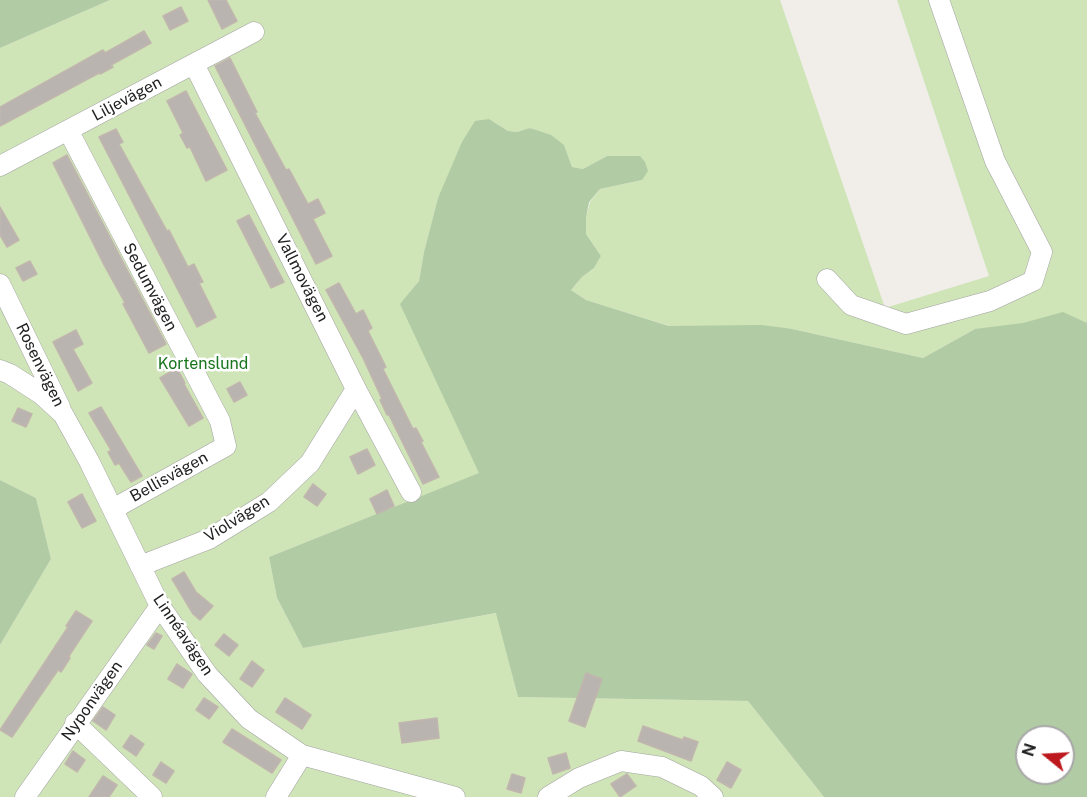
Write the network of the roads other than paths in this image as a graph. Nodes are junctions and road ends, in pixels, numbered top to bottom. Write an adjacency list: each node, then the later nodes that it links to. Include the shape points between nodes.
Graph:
1 (939, 0): 6 (street, via 995,161 1041,252 1033,281 990,301 906,324 851,305)
2 (254, 32): 3 (street, Liljevägen)
3 (194, 64): 4 (street, Liljevägen); 9 (street, Vallmovägen)
4 (68, 130): 5 (street, Liljevägen); 11 (street, Sedumvägen, via 220,421)
5 (0, 166)
6 (827, 279)
7 (0, 284): 10 (street, Rosenvägen)
8 (0, 370): 10 (street, Linnéavägen, via 40,394)
9 (356, 389): 12 (street, Vallmovägen); 14 (street, Violvägen, via 310,463 269,502 209,539)
10 (63, 414): 13 (street, Linnéavägen)
11 (226, 446): 13 (street, Bellisvägen)
12 (411, 492)
13 (112, 509): 14 (street, Linnéavägen)
14 (141, 566): 15 (street, Linnéavägen)
15 (160, 606): 16 (street, Nyponvägen); 17 (street, Linnéavägen, via 207,674 249,719)
16 (75, 723): 18 (street, Nyponvägen); 19 (street)
17 (302, 755): 20 (street); 21 (street, Linnéavägen)
18 (25, 797)
19 (152, 797)
20 (276, 797)
21 (455, 797)
22 (548, 797): 23 (street, via 579,778 621,761 662,767 701,786)
23 (713, 797)

